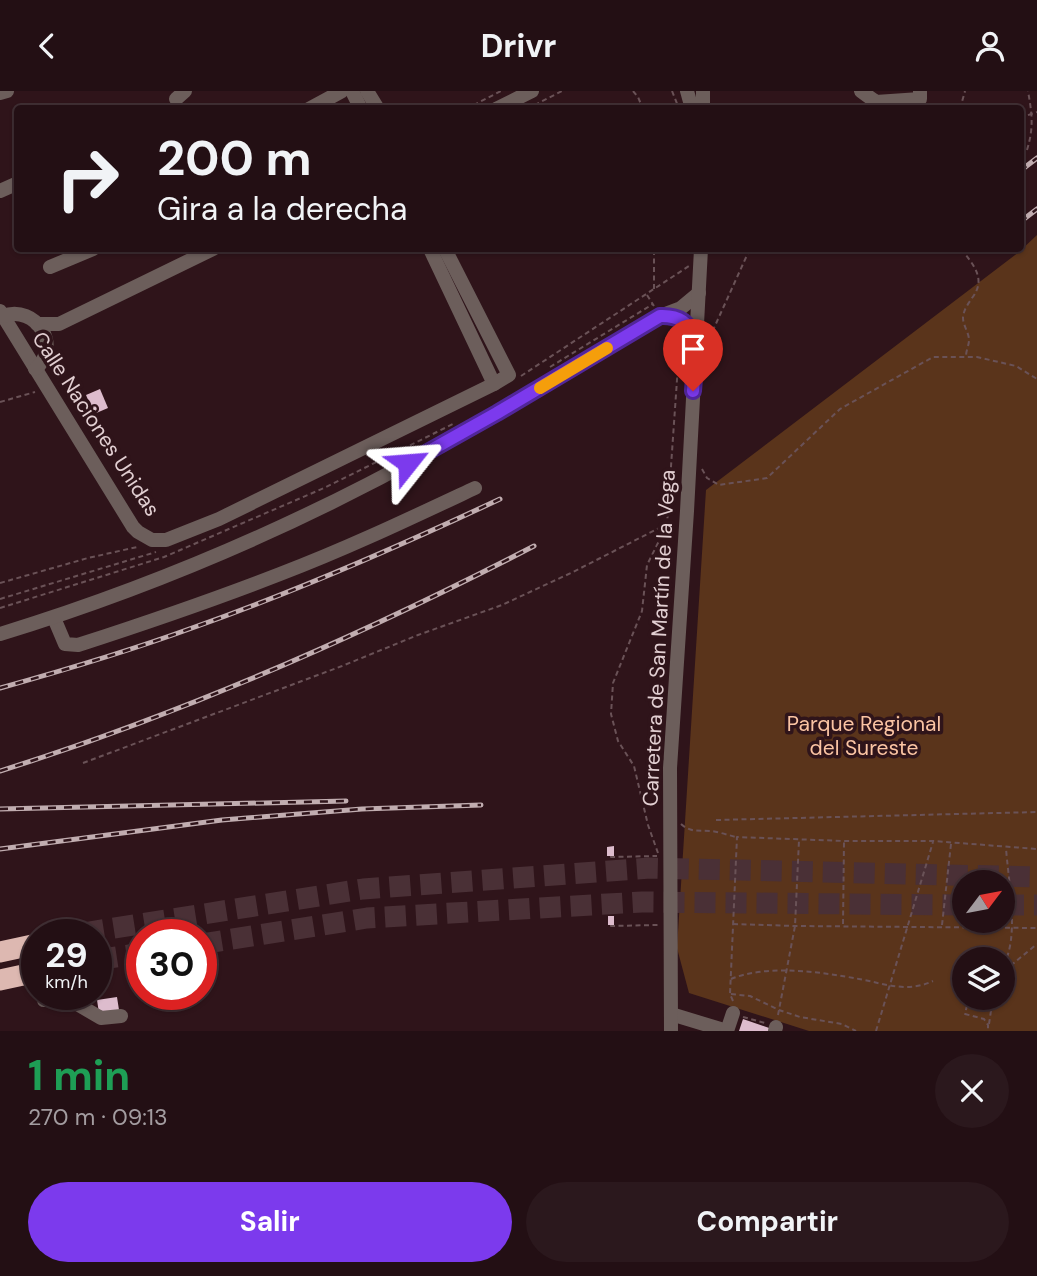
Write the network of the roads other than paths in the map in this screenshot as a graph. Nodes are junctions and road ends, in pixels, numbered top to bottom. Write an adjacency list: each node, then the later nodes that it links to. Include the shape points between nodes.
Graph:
1 (7, 91): 4 (street)
2 (342, 91): 7 (street)
3 (532, 91): 8 (street)
4 (0, 93)
5 (867, 93): 6 (street, via 876,102)
6 (920, 95)
7 (316, 105)
8 (504, 105)
9 (86, 252): 14 (street)
10 (202, 252): 19 (street)
11 (431, 252): 23 (street)
12 (447, 252): 23 (street, Calle Naciones Unidas, via 509,375)
13 (701, 252): 15 (street, Carretera de San Martín de la Vega)
14 (50, 267)
15 (699, 293): 17 (street); 21 (street, Carretera de San Martín de la Vega)
16 (1, 314): 18 (street, via 20,313); 22 (street, Calle Naciones Unidas)
17 (663, 320): 21 (street, via 676,317 684,321); 25 (street, via 431,451 307,514 200,562)
18 (37, 324): 19 (street); 20 (street)
19 (59, 324): 20 (street)
20 (46, 343): 22 (street, via 45,357)
21 (701, 346): 33 (street, Carretera de San Martín de la Vega, via 670,768)
22 (34, 369): 23 (street, Calle Naciones Unidas, via 133,527 152,540 166,540 219,519)
23 (494, 384)
24 (475, 488): 25 (street, via 282,573 78,645 65,644)
25 (54, 618): 26 (street)
26 (0, 634)
27 (21, 947): 28 (highway)
28 (0, 952)
29 (21, 975): 30 (highway)
30 (0, 980)
31 (87, 1010): 34 (street, via 101,1018)
32 (733, 1013): 36 (street)
33 (670, 1014): 35 (street, Carretera de San Martín de la Vega); 36 (street)
34 (121, 1017)
35 (671, 1031)
36 (727, 1031)

